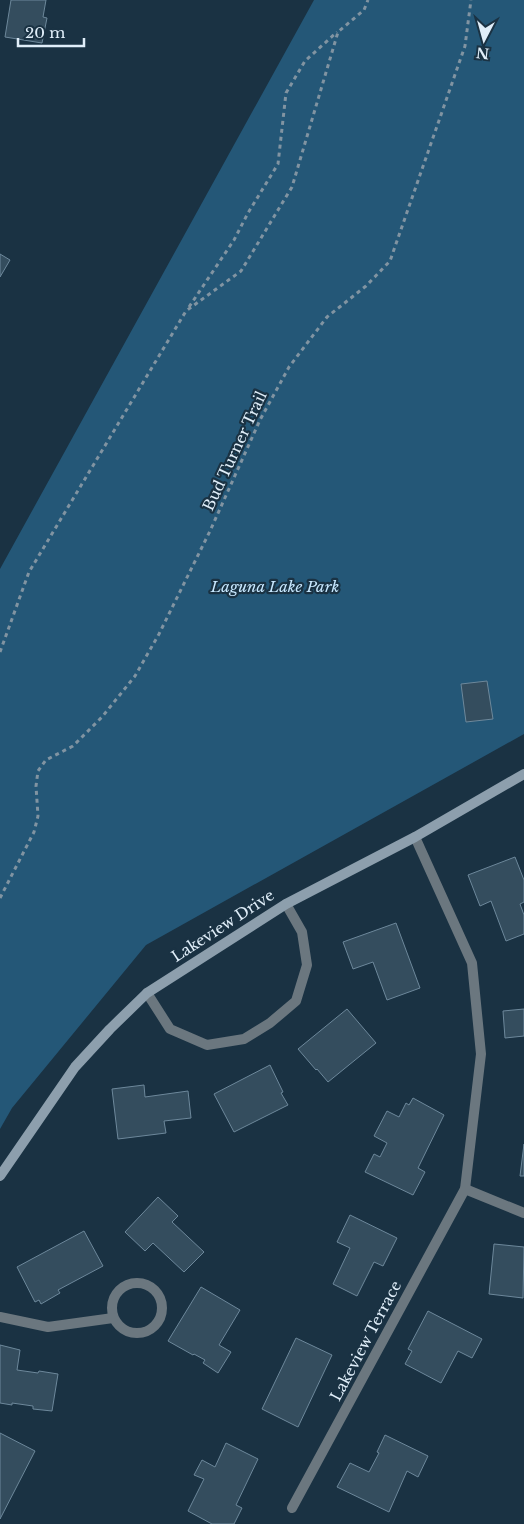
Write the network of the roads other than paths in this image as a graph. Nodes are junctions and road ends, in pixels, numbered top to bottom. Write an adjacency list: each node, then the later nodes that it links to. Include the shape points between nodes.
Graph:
1 (524, 774): 2 (street, Lakeview Drive)
2 (415, 836): 3 (street, Lakeview Drive); 6 (street, via 472,963 481,1054)
3 (286, 904): 4 (street, Lakeview Drive); 4 (street, via 302,932 307,965 296,1000 270,1024 244,1039 207,1045 170,1030)
4 (148, 993): 5 (street, Lakeview Drive, via 75,1067)
5 (0, 1176)
6 (465, 1189): 7 (street); 10 (street, Lakeview Terrace)
7 (524, 1213)
8 (0, 1317): 9 (street, via 48,1327)
9 (113, 1318): 9 (street, via 131,1332 147,1331 154,1327 162,1313 160,1297 156,1290 140,1282 123,1286 112,1300)
10 (292, 1508)

